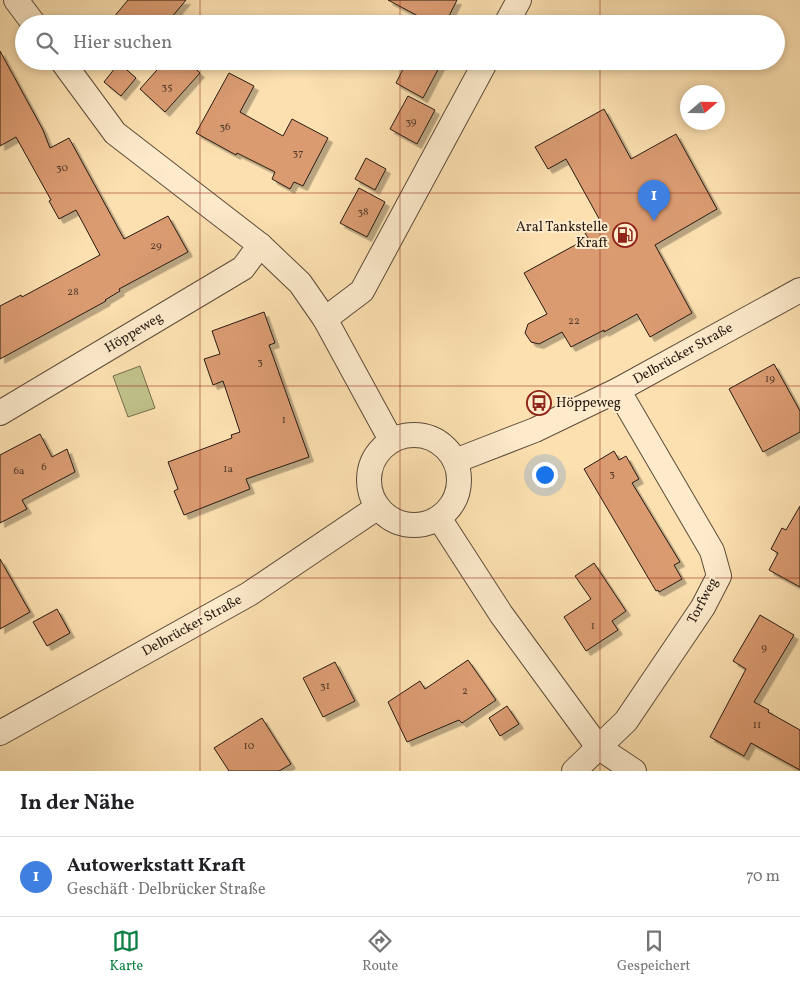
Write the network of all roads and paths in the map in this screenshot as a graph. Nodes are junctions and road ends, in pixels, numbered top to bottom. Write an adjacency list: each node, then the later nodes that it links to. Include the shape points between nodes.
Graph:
1 (16, 0): 3 (street)
2 (519, 0): 4 (street)
3 (27, 15)
4 (511, 15)
5 (69, 70): 7 (street, via 115,133)
6 (481, 70): 9 (street, via 362,291)
7 (260, 245): 9 (street, via 300,283); 11 (street, Höppeweg, via 242,268)
8 (800, 290): 10 (street, Delbrücker Straße)
9 (324, 318): 12 (street)
10 (618, 390): 13 (street, Delbrücker Straße, via 536,430); 17 (street, Torfweg, via 712,551 719,576 703,607 626,721)
11 (0, 413)
12 (391, 440): 13 (street, via 405,435 420,435 447,448); 14 (street, via 379,450 369,478 370,494)
13 (455, 461): 15 (street, via 459,473 457,492 449,509)
14 (378, 507): 15 (street, via 399,523 426,524); 16 (street, Delbrücker Straße, via 249,594)
15 (439, 518): 17 (street, via 501,614)
16 (0, 733)
17 (598, 747): 18 (street, Torfweg); 19 (street)
18 (574, 771)
19 (634, 771)

